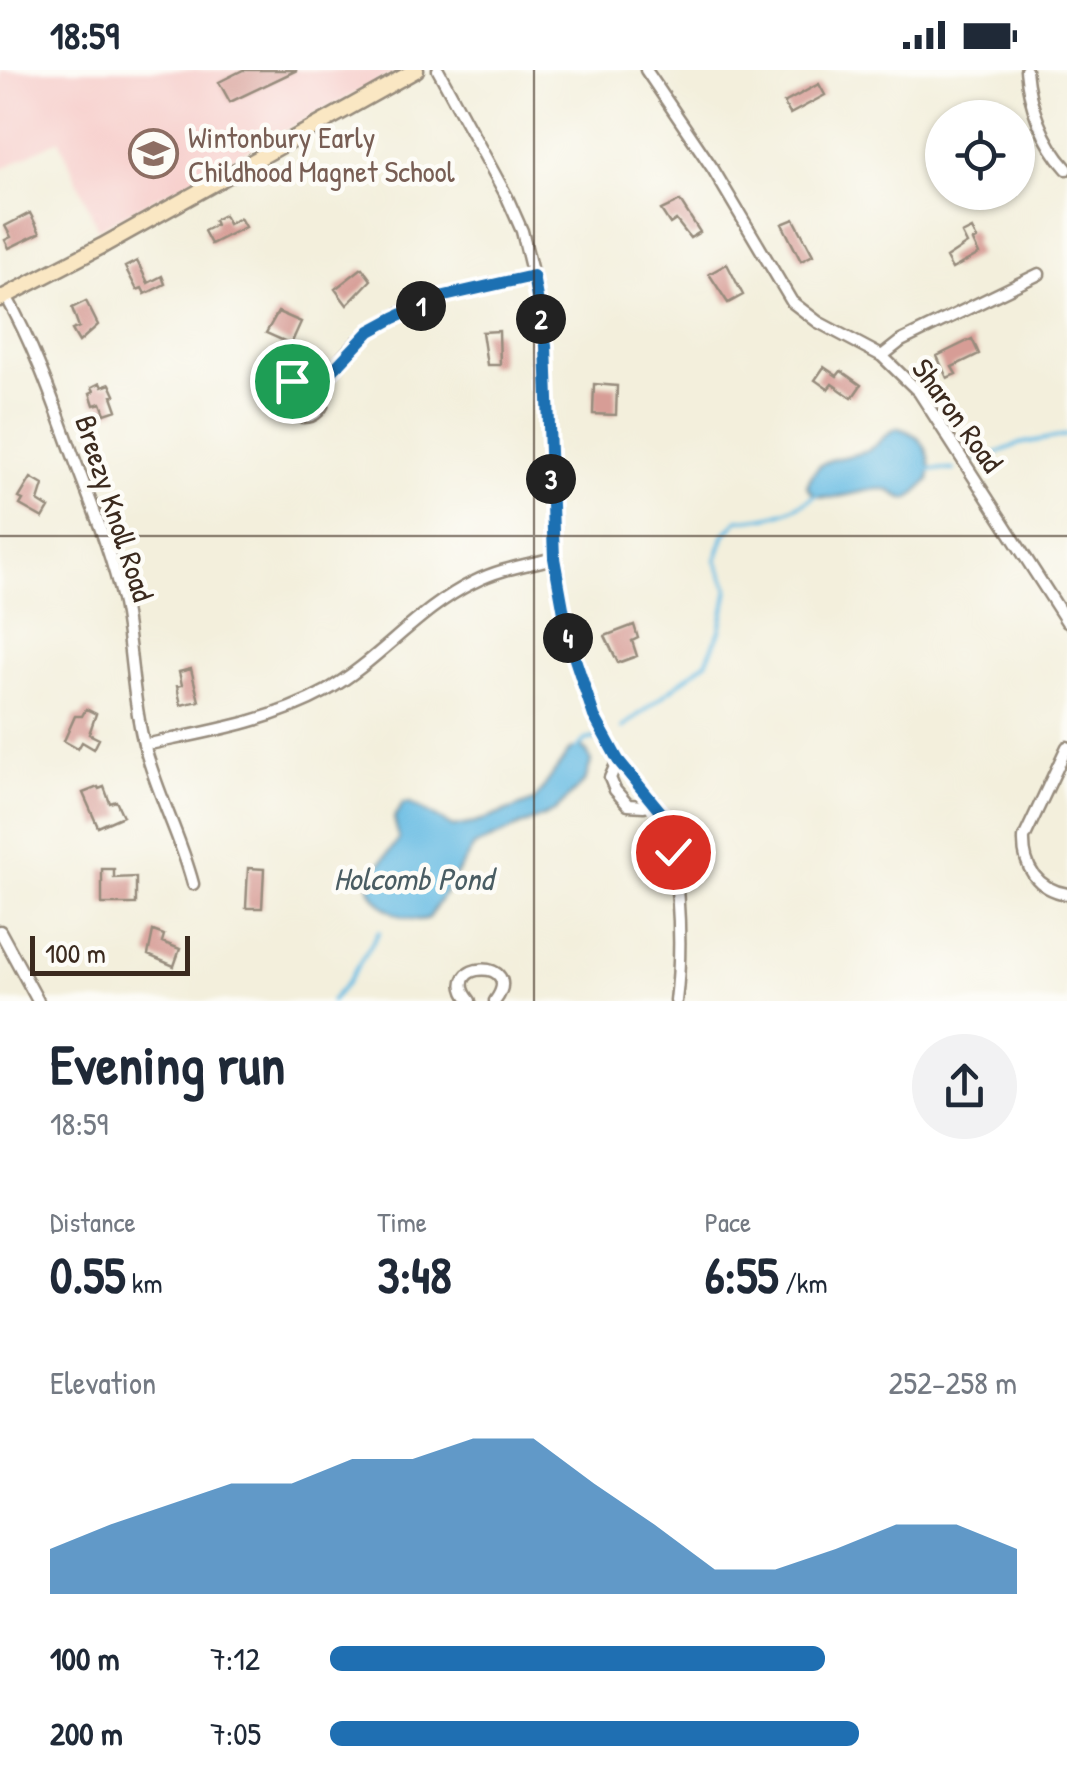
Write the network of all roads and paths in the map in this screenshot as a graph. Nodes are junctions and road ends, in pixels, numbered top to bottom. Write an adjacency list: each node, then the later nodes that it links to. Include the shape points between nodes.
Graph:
1 (416, 70): 8 (street)
2 (438, 70): 7 (street, via 522,231)
3 (646, 70): 9 (street, Sharon Road, via 792,302)
4 (1026, 70): 5 (street, via 1040,126)
5 (1067, 169)
6 (1039, 274): 9 (street)
7 (533, 276): 10 (street, via 440,297 394,318 370,331); 11 (street, via 546,346)
8 (3, 298): 13 (street, Breezy Knoll Road, via 36,354 110,554)
9 (882, 356): 12 (street, Sharon Road, via 918,392)
10 (320, 384): 10 (street, via 325,399 317,413 302,417 288,409 285,392 292,381 303,376)
11 (554, 558): 13 (street, via 470,583 301,704); 15 (street, via 569,641 594,716)
12 (1067, 622)
13 (144, 744): 17 (street, Breezy Knoll Road)
14 (1067, 747): 18 (street, via 1023,851 1033,876)
15 (618, 760): 16 (street); 16 (street, via 610,778 615,790 628,804)
16 (653, 801): 23 (street, via 673,852)
17 (193, 884)
18 (1067, 894)
19 (0, 930): 20 (street)
20 (38, 1001)
21 (470, 1001): 22 (street, via 464,982 484,968 501,983)
22 (495, 1001)
23 (676, 1001)

